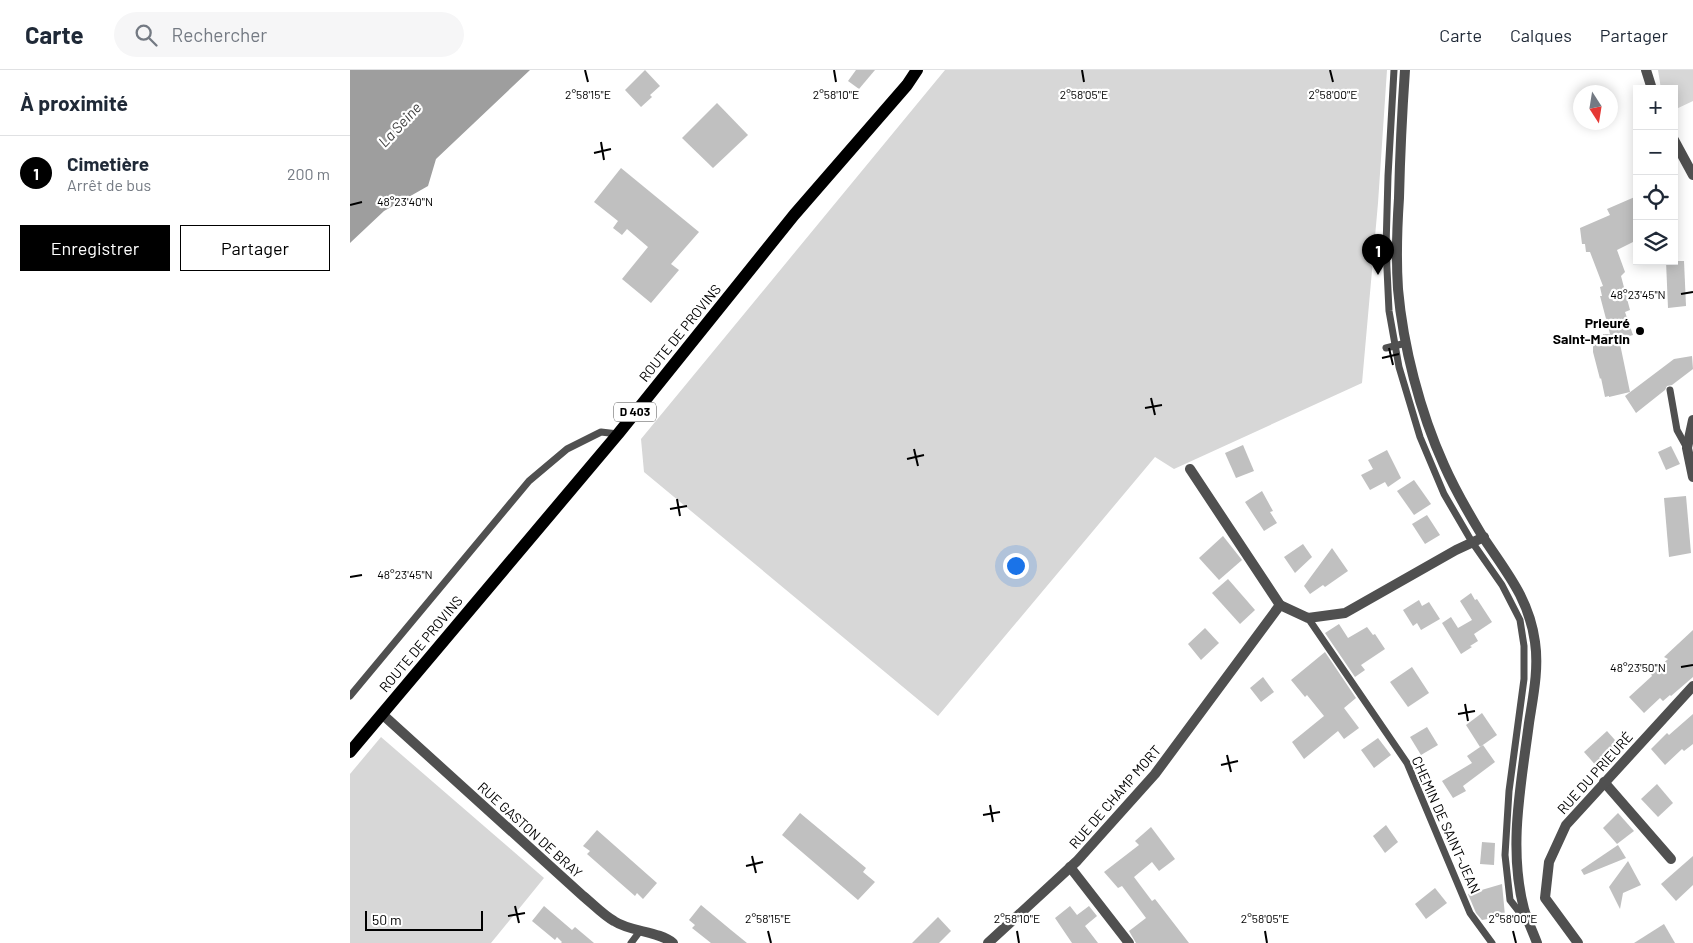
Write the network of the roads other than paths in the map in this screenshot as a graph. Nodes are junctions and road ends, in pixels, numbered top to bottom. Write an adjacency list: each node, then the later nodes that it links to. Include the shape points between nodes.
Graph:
1 (917, 70): 12 (main road, ROUTE DE PROVINS / D 403, via 794,215)
2 (1394, 70): 8 (lane, via 1386,248 1389,311)
3 (1405, 70): 8 (street, via 1397,240)
4 (1646, 70): 5 (street)
5 (1651, 85)
6 (1678, 147): 7 (street)
7 (1693, 174)
8 (1400, 344): 9 (lane); 16 (street, via 1443,464); 17 (lane, via 1400,367 1420,437 1444,494)
9 (1386, 348)
10 (1670, 390): 13 (lane, via 1677,430)
11 (1693, 420): 13 (street)
12 (618, 434): 21 (lane, via 601,432 567,449 529,481); 22 (main road, ROUTE DE PROVINS / D 403)
13 (1687, 448): 15 (street)
14 (1190, 469): 18 (street)
15 (1693, 477)
16 (1484, 538): 17 (street); 27 (street, via 1524,599 1536,644 1536,672 1517,814 1516,851 1521,895)
17 (1472, 542): 19 (street, via 1345,613); 27 (lane, via 1502,584 1520,620 1524,646 1524,679 1509,791 1505,855 1510,900)
18 (1280, 605): 19 (street); 26 (street, RUE DE CHAMP MORT, via 1155,774)
19 (1308, 618): 33 (lane, CHEMIN DE SAINT-JEAN, via 1407,763 1470,913)
20 (1693, 686): 24 (street, RUE DU PRIEURÉ)
21 (350, 696)
22 (382, 714): 23 (main road, ROUTE DE PROVINS / D 403); 28 (street, RUE GASTON DE BRAY, via 583,896 614,922)
23 (350, 752)
24 (1604, 782): 25 (street); 35 (street, RUE DU PRIEURÉ, via 1566,825 1549,862 1545,898)
25 (1671, 859)
26 (1070, 867): 31 (street, RUE DE CHAMP MORT); 32 (street)
27 (1530, 925): 34 (street)
28 (640, 931): 29 (lane); 30 (street, RUE GASTON DE BRAY, via 666,938)
29 (630, 943)
30 (672, 943)
31 (988, 943)
32 (1129, 943)
33 (1492, 943)
34 (1537, 943)
35 (1578, 943)

